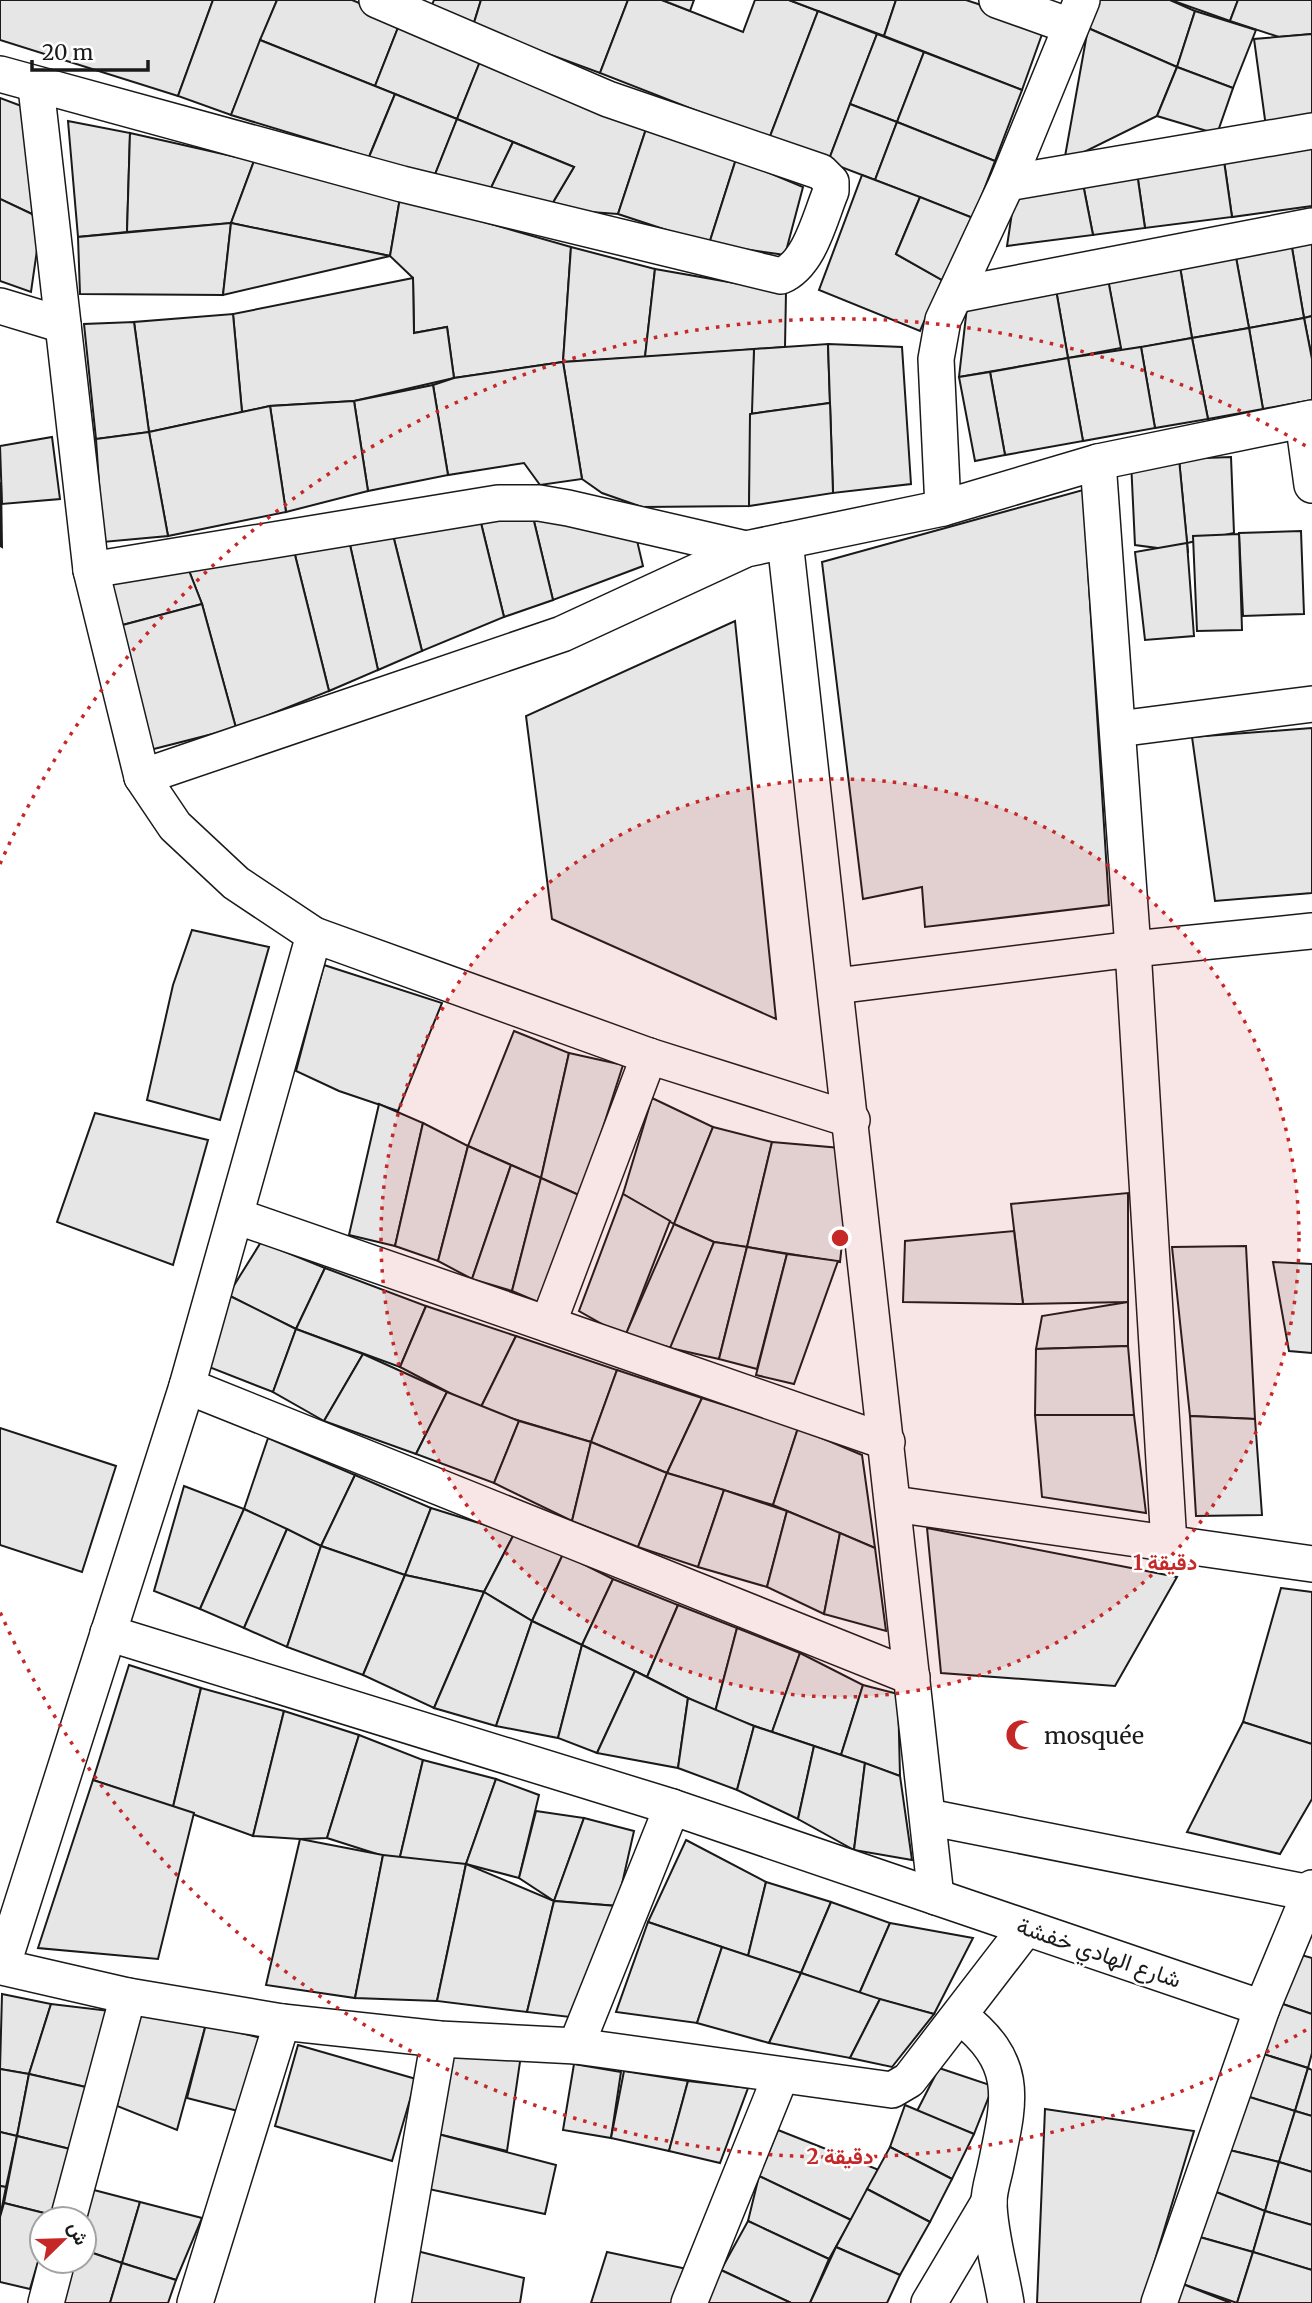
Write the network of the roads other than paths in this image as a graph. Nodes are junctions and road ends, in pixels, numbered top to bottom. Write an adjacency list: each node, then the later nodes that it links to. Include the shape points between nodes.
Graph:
1 (377, 0): 5 (street, via 608,99 821,172 831,182 831,191 807,249 794,268 781,276 402,184)
2 (997, 0): 3 (street)
3 (1076, 13): 7 (street)
4 (0, 74): 5 (street)
5 (36, 87): 11 (street)
6 (1312, 131): 7 (street)
7 (1007, 183): 9 (street)
8 (1312, 226): 9 (street)
9 (956, 295): 15 (street, via 943,320 936,359)
10 (0, 306): 11 (street)
11 (62, 326): 18 (street)
12 (1308, 419): 13 (street); 14 (street)
13 (1098, 462): 15 (street); 20 (street)
14 (1312, 485)
15 (943, 508): 16 (street)
16 (785, 541): 17 (street); 25 (street)
17 (746, 549): 18 (street, via 568,508 498,503); 21 (street, via 562,634)
18 (91, 570): 21 (street)
19 (1312, 704): 20 (street)
20 (1118, 729): 24 (street)
21 (142, 777): 23 (street, via 175,826 236,883)
22 (1312, 931): 24 (street)
23 (314, 935): 26 (street); 28 (street)
24 (1133, 948): 25 (street); 33 (street)
25 (836, 986): 27 (street)
26 (649, 1056): 27 (street); 29 (street)
27 (852, 1120): 31 (street)
28 (236, 1216): 29 (street); 30 (street)
29 (548, 1324): 31 (street)
30 (187, 1386): 35 (street); 36 (street)
31 (887, 1442): 32 (street)
32 (894, 1504): 33 (street); 36 (street)
33 (1169, 1544): 34 (street)
34 (1312, 1564)
35 (108, 1633): 37 (street, شارع الهادي خفشة); 43 (street)
36 (912, 1677): 38 (street)
37 (672, 1807): 40 (street, شارع الهادي خفشة); 49 (street)
38 (928, 1817): 39 (street); 40 (street)
39 (1311, 1891): 42 (street)
40 (936, 1897): 41 (street, شارع الهادي خفشة)
41 (1026, 1928): 45 (street, شارع الهادي خفشة); 46 (street)
42 (1304, 1933): 45 (street)
43 (1, 1971): 44 (street)
44 (128, 1996): 47 (street); 52 (street)
45 (1262, 2008): 60 (street)
46 (960, 2016): 50 (street, via 909,2080 892,2090); 51 (street, via 978,2030 1006,2077 1009,2099)
47 (282, 2022): 48 (street); 55 (street)
48 (439, 2039): 49 (street); 56 (street)
49 (576, 2046): 50 (street)
50 (781, 2075): 57 (street)
51 (989, 2202): 58 (street); 59 (street)
52 (72, 2205)
53 (53, 2275): 54 (street)
54 (46, 2303)
55 (195, 2303)
56 (393, 2303)
57 (689, 2303)
58 (929, 2303)
59 (1006, 2303)
60 (1159, 2303)

